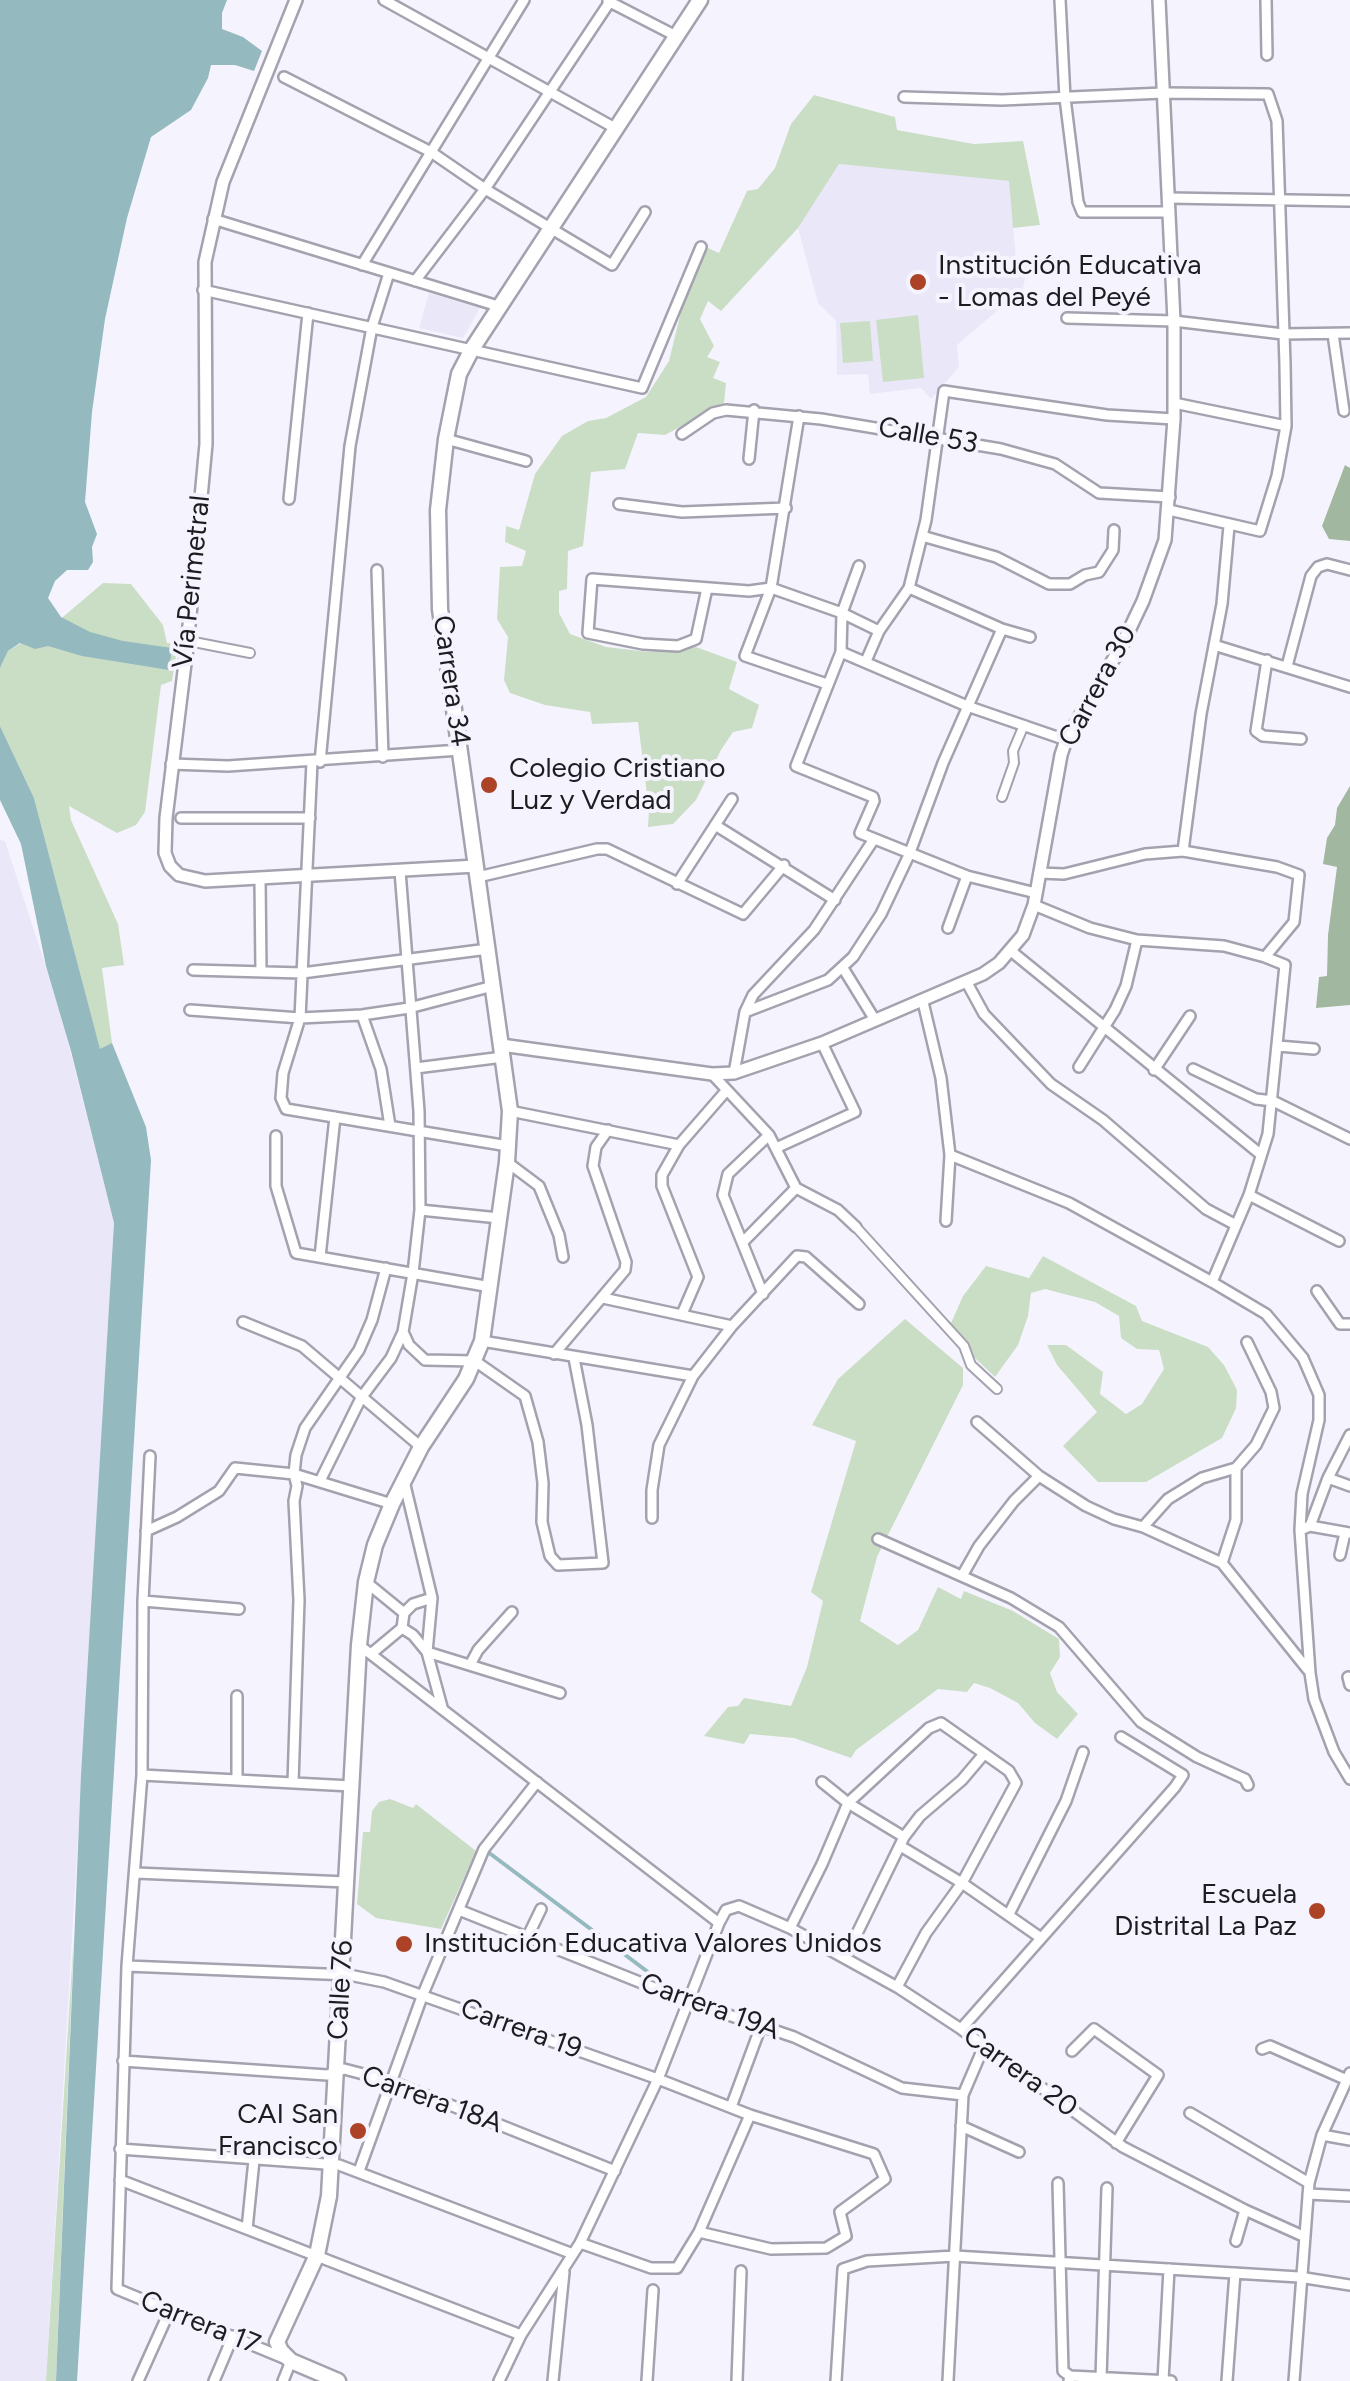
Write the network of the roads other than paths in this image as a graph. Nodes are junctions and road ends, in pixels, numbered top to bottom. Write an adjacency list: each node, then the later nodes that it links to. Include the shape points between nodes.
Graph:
1 (296, 0): 24 (street, Vía Perimetral)
2 (384, 0): 11 (street)
3 (524, 0): 11 (street)
4 (700, 0): 9 (main road, Carrera 34)
5 (1060, 0): 16 (street)
6 (1159, 0): 14 (street, Carrera 30)
7 (1266, 0): 10 (street)
8 (609, 1): 9 (street); 13 (street)
9 (676, 36): 17 (main road, Carrera 34)
10 (1267, 55)
11 (488, 58): 13 (street); 18 (street)
12 (284, 77): 18 (street)
13 (552, 93): 17 (street); 19 (street)
14 (1163, 94): 16 (street); 21 (street, via 1268,94 1278,121); 22 (street, Carrera 30)
15 (904, 98): 16 (street)
16 (1065, 98): 22 (street, via 1082,212)
17 (615, 128): 25 (main road, Carrera 34)
18 (431, 152): 19 (street); 27 (street)
19 (485, 189): 25 (street); 29 (street)
20 (1350, 201): 21 (street)
21 (1281, 202): 22 (street); 37 (street)
22 (1168, 205): 34 (street, Carrera 30)
23 (645, 212): 25 (street, via 612,265)
24 (214, 220): 27 (street); 30 (street, Vía Perimetral)
25 (550, 227): 31 (main road, Carrera 34)
26 (701, 248): 39 (street, via 642,388)
27 (362, 264): 28 (street)
28 (388, 273): 29 (street); 35 (street)
29 (415, 281): 31 (street)
30 (203, 290): 32 (street); 68 (street, Vía Perimetral, via 206,444)
31 (498, 306): 39 (main road, Carrera 34)
32 (308, 313): 35 (street); 51 (street)
33 (1067, 318): 34 (street)
34 (1174, 321): 37 (street); 40 (street, Carrera 30)
35 (372, 328): 39 (street); 83 (street, via 350,446)
36 (1350, 333): 38 (street)
37 (1284, 334): 38 (street); 45 (street)
38 (1333, 334): 42 (street)
39 (472, 349): 48 (main road, Carrera 34, via 459,374)
40 (1174, 403): 44 (street, Carrera 30); 45 (street)
41 (754, 410): 43 (street, Calle 53); 46 (street, Calle 53, via 713,413); 50 (street)
42 (1344, 412)
43 (799, 416): 47 (street, Calle 53); 54 (street)
44 (1174, 419): 47 (street, via 944,390); 52 (street, Carrera 30)
45 (1286, 426): 55 (street, Calle 53, via 1260,531)
46 (682, 434)
47 (939, 437): 52 (street, Calle 53, via 1056,464 1098,494); 57 (street)
48 (446, 439): 49 (street); 81 (main road, Carrera 34, via 438,510 440,610)
49 (526, 460)
50 (749, 460)
51 (289, 499)
52 (1169, 503): 55 (street, Calle 53); 80 (street, Carrera 30, via 1165,540 1143,601)
53 (618, 504): 54 (street, via 682,512)
54 (786, 508): 62 (street)
55 (1229, 526): 69 (street)
56 (1114, 530): 57 (street, via 1113,550 1099,572 1070,584 1049,584 996,556)
57 (922, 536): 63 (street)
58 (859, 566): 64 (street)
59 (376, 570): 82 (street)
60 (1350, 570): 74 (street, via 1327,564 1311,576)
61 (707, 588): 61 (street, via 592,579 588,633 678,646 696,639); 62 (street)
62 (771, 588): 64 (street); 75 (street, via 745,656)
63 (909, 588): 65 (street); 66 (street)
64 (842, 612): 66 (street); 71 (street)
65 (1002, 629): 67 (street); 77 (street)
66 (880, 630): 73 (street)
67 (1030, 637)
68 (190, 645): 70 (street); 84 (street, Vía Perimetral)
69 (1214, 645): 72 (street); 91 (street)
70 (250, 652)
71 (840, 652): 73 (street); 75 (street)
72 (1267, 660): 74 (street); 79 (street, via 1256,730)
73 (866, 661): 77 (street)
74 (1287, 666): 76 (street)
75 (827, 684): 90 (street, via 796,766 873,796 860,833)
76 (1350, 686)
77 (967, 706): 78 (street); 92 (street)
78 (1024, 725): 80 (street); 85 (street)
79 (1301, 739)
80 (1066, 740): 96 (street, Carrera 30)
81 (460, 750): 82 (street); 95 (main road, Carrera 34)
82 (383, 757): 83 (street)
83 (316, 762): 84 (street); 88 (street)
84 (171, 764): 99 (street, Vía Perimetral, via 164,836 170,866 191,880)
85 (1002, 797)
86 (732, 798): 89 (street)
87 (182, 818): 88 (street)
88 (310, 818): 98 (street)
89 (715, 825): 93 (street); 100 (street)
90 (874, 839): 92 (street); 102 (street)
91 (1182, 851): 96 (street, via 1064,874); 107 (street, via 1295,873 1301,882 1294,922)
92 (909, 855): 97 (street); 109 (street, via 882,914)
93 (784, 865): 100 (street, via 743,914); 102 (street)
94 (400, 871): 95 (street, Vía Perimetral); 98 (street, Vía Perimetral); 108 (street)
95 (477, 872): 100 (street, via 597,849); 105 (main road, Carrera 34)
96 (1039, 872): 101 (street, Carrera 30)
97 (967, 876): 101 (street); 103 (street)
98 (307, 877): 99 (street, Vía Perimetral); 112 (street)
99 (260, 879): 111 (street)
100 (678, 884)
101 (1035, 899): 104 (street, via 1090,928); 106 (street, Carrera 30)
102 (835, 900): 118 (street, via 764,980)
103 (948, 928)
104 (1137, 940): 107 (street, via 1205,943); 123 (street, via 1126,986)
105 (488, 949): 108 (street); 114 (main road, Carrera 34)
106 (1011, 951): 113 (street, Carrera 30); 123 (street)
107 (1264, 956): 125 (street, via 1286,964)
108 (406, 959): 112 (street); 116 (street)
109 (843, 968): 118 (street); 122 (street)
110 (193, 970): 111 (street)
111 (261, 972): 112 (street)
112 (302, 973): 121 (street)
113 (966, 981): 115 (street, Carrera 30); 154 (street, via 984,1014 1051,1084 1206,1210)
114 (493, 986): 116 (street); 127 (main road, Carrera 34)
115 (924, 1002): 122 (street, Carrera 30); 148 (street)
116 (410, 1008): 119 (street); 129 (street)
117 (190, 1010): 121 (street)
118 (745, 1012): 132 (street)
119 (362, 1015): 121 (street); 138 (street)
120 (1190, 1016): 131 (street)
121 (300, 1018): 137 (street, via 281,1098 286,1109)
122 (875, 1020): 124 (street, Carrera 30)
123 (1105, 1029): 128 (street); 131 (street)
124 (822, 1043): 132 (street, Carrera 30); 145 (street, via 855,1112)
125 (1278, 1046): 126 (street); 135 (street)
126 (1314, 1049)
127 (502, 1051): 129 (street); 133 (street, Carrera 30); 136 (main road, Carrera 34)
128 (1078, 1067)
129 (416, 1068): 140 (street)
130 (1193, 1068): 135 (street)
131 (1154, 1070): 146 (street)
132 (734, 1073): 133 (street, Carrera 30)
133 (712, 1074): 134 (street)
134 (726, 1091): 141 (street); 144 (street)
135 (1274, 1102): 143 (street); 146 (street)
136 (510, 1111): 139 (street); 147 (main road, Carrera 34)
137 (335, 1117): 138 (street); 158 (street)
138 (390, 1126): 140 (street)
139 (608, 1130): 144 (street); 166 (street, via 593,1166 626,1262)
140 (420, 1131): 147 (street); 151 (street)
141 (769, 1135): 145 (street); 157 (street, via 724,1183)
142 (276, 1136): 158 (street, via 276,1186 296,1253)
143 (1350, 1139)
144 (679, 1145): 168 (street, via 662,1186 698,1277)
145 (776, 1148): 149 (street)
146 (1260, 1153): 150 (street)
147 (507, 1154): 152 (main road, Carrera 34); 159 (street, via 539,1186)
148 (950, 1155): 153 (street); 162 (street, via 1069,1203)
149 (796, 1188): 155 (street); 157 (street)
150 (1249, 1196): 154 (street); 156 (street)
151 (420, 1210): 152 (street); 161 (street)
152 (500, 1218): 163 (main road, Carrera 34)
153 (946, 1220)
154 (1236, 1225): 162 (street)
155 (856, 1227): 180 (street)
156 (1339, 1241)
157 (743, 1242): 165 (street)
158 (320, 1257): 160 (street)
159 (563, 1257)
160 (386, 1268): 161 (street); 178 (street, via 372,1320)
161 (413, 1273): 163 (street); 172 (street)
162 (1212, 1282): 196 (street, via 1275,1322 1303,1358 1319,1395 1302,1494)
163 (491, 1287): 173 (main road, Carrera 34)
164 (1317, 1292): 170 (street, via 1340,1324)
165 (764, 1294): 167 (street, via 797,1256); 171 (street)
166 (603, 1298): 168 (street); 175 (street)
167 (859, 1304)
168 (682, 1314): 171 (street)
169 (243, 1322): 178 (street, via 302,1346)
170 (1350, 1324)
171 (732, 1326): 179 (street)
172 (403, 1332): 177 (street, via 425,1360); 181 (street)
173 (482, 1341): 175 (street); 177 (main road, Carrera 34)
174 (1247, 1342): 186 (street, via 1274,1408)
175 (554, 1354): 176 (street)
176 (574, 1358): 177 (street, via 603,1563 553,1562 542,1522 538,1442 525,1396); 179 (street)
177 (475, 1361): 184 (main road, Carrera 34)
178 (340, 1376): 181 (street); 187 (street, via 305,1428)
179 (693, 1376): 194 (street, via 659,1445)
180 (997, 1390)
181 (361, 1398): 184 (street); 191 (street)
182 (977, 1422): 188 (street)
183 (1350, 1436): 189 (street)
184 (421, 1447): 190 (main road, Carrera 34)
185 (150, 1456): 197 (street)
186 (1236, 1468): 195 (street, via 1202,1478 1168,1499); 201 (street, via 1236,1520)
187 (294, 1474): 191 (street); 197 (street, via 235,1468 219,1491); 225 (street, via 299,1600)
188 (1039, 1476): 195 (street, via 1086,1506); 202 (street, via 978,1546)
189 (1328, 1478): 192 (street); 196 (street)
190 (404, 1480): 193 (main road, Carrera 34); 204 (street)
191 (320, 1481): 193 (street)
192 (1350, 1486)
193 (392, 1504): 203 (main road, Carrera 34)
194 (652, 1518)
195 (1143, 1527): 201 (street)
196 (1305, 1528): 198 (street); 213 (street)
197 (146, 1531): 205 (street)
198 (1348, 1534): 200 (street)
199 (878, 1538): 202 (street)
200 (1340, 1555)
201 (1222, 1563): 213 (street)
202 (962, 1576): 226 (street, via 1059,1627 1141,1722)
203 (366, 1582): 208 (street); 210 (main road, Calle 76)
204 (432, 1598): 208 (street); 211 (street)
205 (143, 1601): 206 (street); 220 (street)
206 (239, 1609)
207 (512, 1612): 212 (street)
208 (404, 1613): 209 (street)
209 (402, 1628): 210 (street); 211 (street)
210 (366, 1649): 216 (street); 227 (main road, Calle 76)
211 (428, 1652): 212 (street); 216 (street)
212 (470, 1665): 214 (street)
213 (1310, 1672): 221 (street, via 1314,1699)
214 (560, 1693)
215 (237, 1696): 222 (street)
216 (442, 1707): 223 (street)
217 (1121, 1737): 239 (street, via 1182,1775)
218 (1083, 1752): 235 (street)
219 (984, 1754): 228 (street, via 935,1724); 229 (street, via 920,1816); 232 (street, via 1016,1783)
220 (142, 1775): 222 (street); 230 (street)
221 (1350, 1779)
222 (237, 1780): 225 (street)
223 (538, 1782): 234 (street, via 484,1849); 236 (street)
224 (822, 1782): 228 (street)
225 (293, 1783): 227 (street)
226 (1248, 1785)
227 (351, 1786): 231 (main road, Calle 76)
228 (848, 1803): 229 (street); 237 (street)
229 (903, 1842): 232 (street); 240 (street)
230 (136, 1873): 231 (street); 241 (street)
231 (346, 1882): 242 (main road, Calle 76)
232 (962, 1883): 235 (street); 243 (street)
233 (541, 1909): 238 (street)
234 (459, 1910): 238 (street, Carrera 19A); 244 (street)
235 (1009, 1914): 239 (street)
236 (720, 1923): 237 (street, Carrera 20, via 726,1910 739,1906); 245 (street)
237 (790, 1928): 240 (street, Carrera 20)
238 (526, 1938): 245 (street, Carrera 19A)
239 (1041, 1938): 247 (street)
240 (846, 1958): 243 (street, Carrera 20)
241 (127, 1966): 242 (street, Carrera 19); 251 (street)
242 (342, 1975): 244 (street, Carrera 19); 252 (main road, Calle 76)
243 (897, 1987): 247 (street, Carrera 20)
244 (422, 1994): 254 (street, Carrera 19); 255 (street)
245 (688, 2001): 246 (street, Carrera 19A); 254 (street)
246 (760, 2026): 256 (street, Carrera 19A, via 902,2088); 257 (street)
247 (961, 2029): 248 (street, Carrera 20)
248 (984, 2046): 256 (street); 263 (street, Carrera 20)
249 (1072, 2050): 263 (street, via 1094,2030 1158,2074)
250 (1262, 2050): 253 (street, via 1270,2046)
251 (122, 2061): 252 (street, Carrera 18A); 264 (street)
252 (337, 2072): 255 (street, Carrera 18A); 267 (main road, Calle 76)
253 (1349, 2077): 261 (street)
254 (658, 2078): 257 (street, Carrera 19); 269 (street)
255 (390, 2080): 268 (street); 269 (street, Carrera 18A)
256 (962, 2095): 260 (street)
257 (731, 2107): 259 (street, Carrera 19)
258 (1190, 2113): 273 (street)
259 (750, 2116): 277 (street); 277 (street, Carrera 19, via 874,2154 885,2179 840,2212 846,2236 834,2245 791,2251)
260 (961, 2126): 265 (street); 283 (street)
261 (1322, 2135): 262 (street); 273 (street)
262 (1350, 2140)
263 (1116, 2143): 275 (street, Carrera 20)
264 (120, 2149): 266 (street); 270 (street)
265 (1019, 2152)
266 (254, 2160): 267 (street); 276 (street)
267 (331, 2164): 268 (street); 282 (main road, Calle 76)
268 (359, 2171): 281 (street)
269 (615, 2171): 280 (street)
270 (120, 2180): 276 (street); 293 (street, Carrera 17, via 117,2289)
271 (1058, 2183): 284 (street)
272 (1106, 2188): 285 (street)
273 (1308, 2189): 274 (street); 278 (street)
274 (1350, 2196)
275 (1244, 2210): 278 (street, Carrera 20); 279 (street)
276 (247, 2229): 282 (street)
277 (699, 2232): 280 (street, via 684,2262 666,2270)
278 (1302, 2236): 290 (street)
279 (1236, 2241)
280 (580, 2242): 281 (street)
281 (573, 2254): 286 (street)
282 (317, 2256): 294 (street); 296 (main road, Calle 76, via 277,2342)
283 (955, 2256): 284 (street); 308 (street, via 843,2269); 309 (street)
284 (1059, 2262): 285 (street); 298 (street)
285 (1102, 2265): 287 (street); 297 (street)
286 (564, 2269): 294 (street); 305 (street)
287 (1170, 2269): 289 (street); 299 (street)
288 (741, 2271): 307 (street)
289 (1235, 2273): 290 (street); 311 (street)
290 (1299, 2277): 291 (street); 312 (street)
291 (1350, 2285)
292 (653, 2290): 306 (street)
293 (170, 2310): 295 (street, Carrera 17); 300 (street)
294 (521, 2335): 304 (street)
295 (233, 2336): 296 (street, Carrera 17); 301 (street)
296 (290, 2361): 302 (street, Calle 76); 303 (main road, Carrera 17)
297 (1101, 2378): 298 (street); 299 (street)
298 (1069, 2379)
299 (1163, 2380): 310 (street)
300 (138, 2381)
301 (214, 2381)
302 (283, 2381)
303 (338, 2381)
304 (499, 2381)
305 (554, 2381)
306 (647, 2381)
307 (737, 2381)
308 (836, 2381)
309 (948, 2381)
310 (1171, 2381)
311 (1227, 2381)
312 (1294, 2381)

